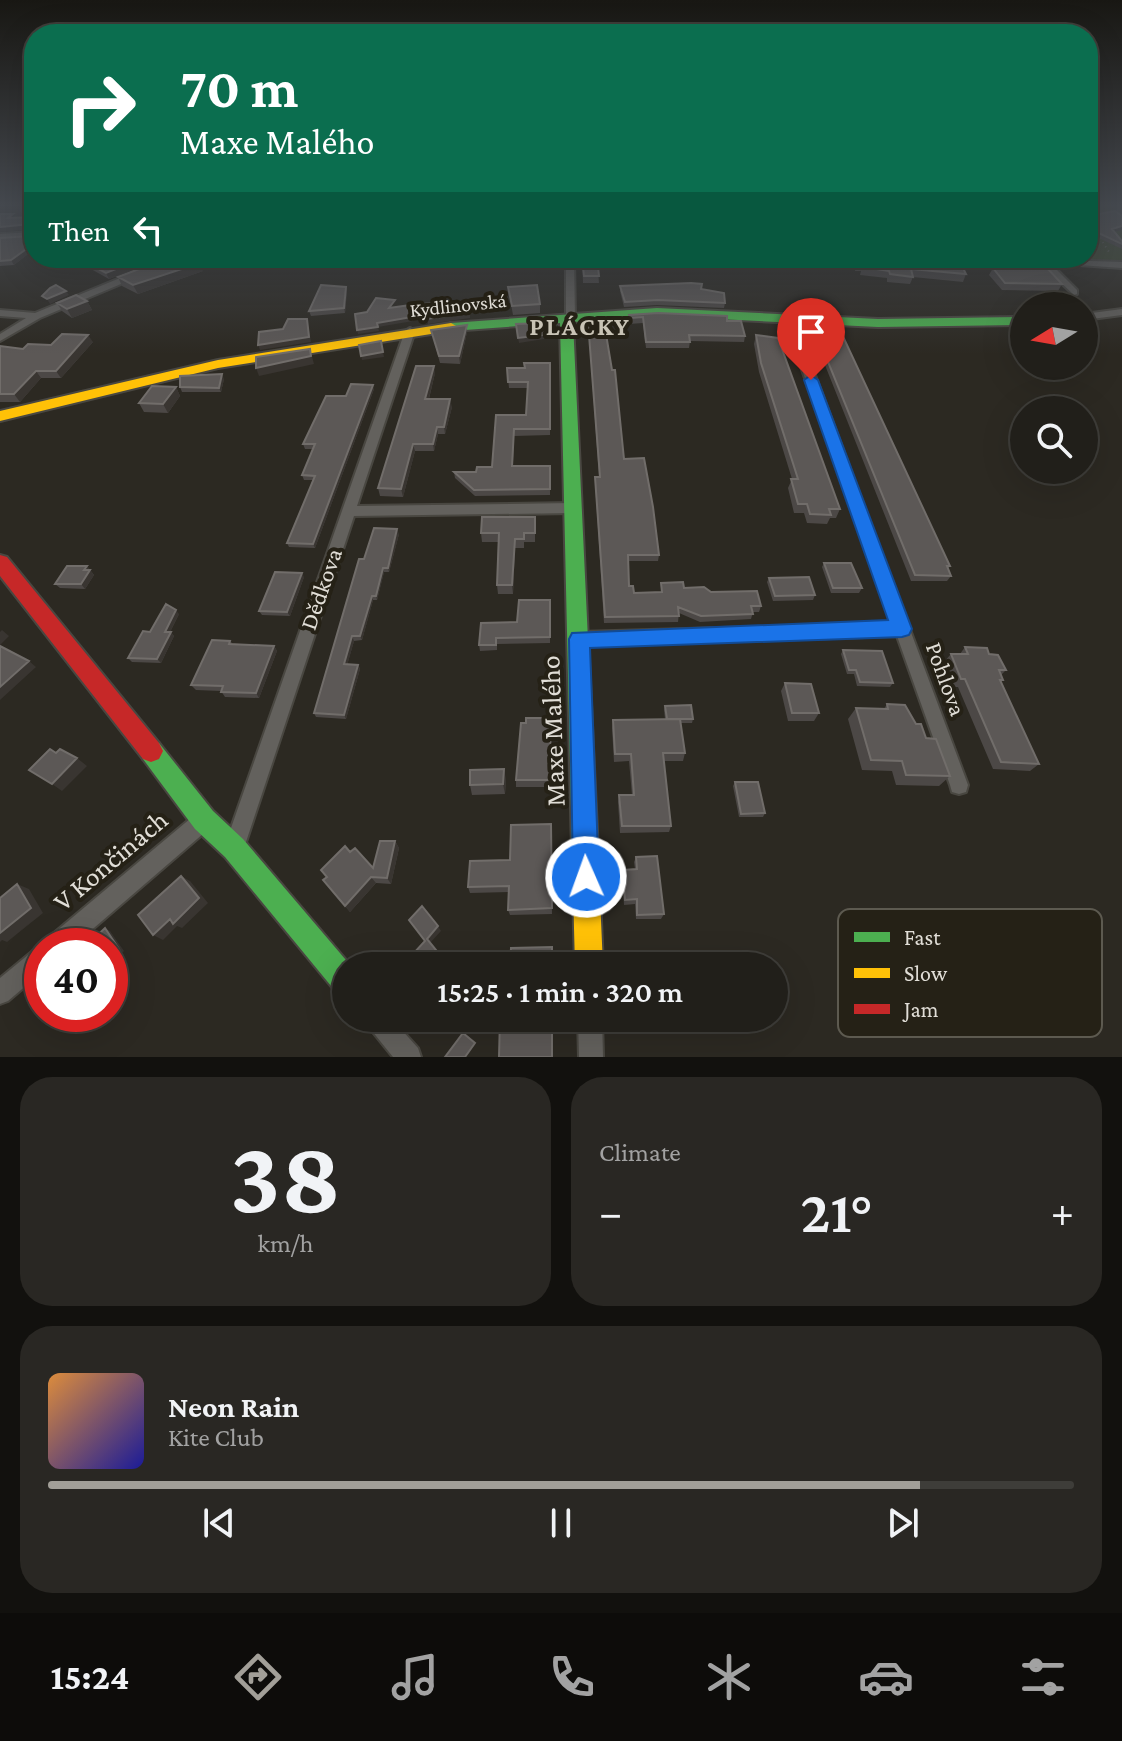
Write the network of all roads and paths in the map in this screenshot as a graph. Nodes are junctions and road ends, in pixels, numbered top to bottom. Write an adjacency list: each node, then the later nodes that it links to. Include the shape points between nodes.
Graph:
1 (1098, 264): 2 (street)
2 (1120, 265)
3 (570, 268): 11 (street)
4 (1050, 268): 6 (street)
5 (147, 270): 10 (street)
6 (1074, 292)
7 (1122, 312): 9 (street)
8 (0, 313): 10 (street)
9 (1098, 315)
10 (36, 316): 15 (street)
11 (568, 318): 12 (street, Kydlinovská, via 683,312); 14 (street, Kydlinovská); 17 (street, Maxe Malého)
12 (789, 319): 13 (street, Kydlinovská); 20 (street, Pohlova)
13 (1010, 321)
14 (410, 331): 16 (street, Kydlinovská, via 218,364); 18 (street, Dědkova)
15 (0, 338)
16 (0, 416)
17 (574, 508): 18 (street); 21 (street, Maxe Malého)
18 (348, 511): 24 (street, Dědkova)
19 (0, 562): 23 (street)
20 (902, 629): 21 (street, Maxe Malého); 22 (street, Pohlova)
21 (579, 639): 26 (street, Maxe Malého)
22 (959, 785)
23 (204, 820): 24 (street); 25 (street, V Končinách)
24 (234, 848): 27 (street)
25 (77, 928)
26 (589, 952)
27 (332, 965)
28 (24, 973): 29 (street)
29 (0, 993)
30 (388, 1032): 32 (street)
31 (590, 1032): 33 (street)
32 (409, 1057)
33 (591, 1057)

